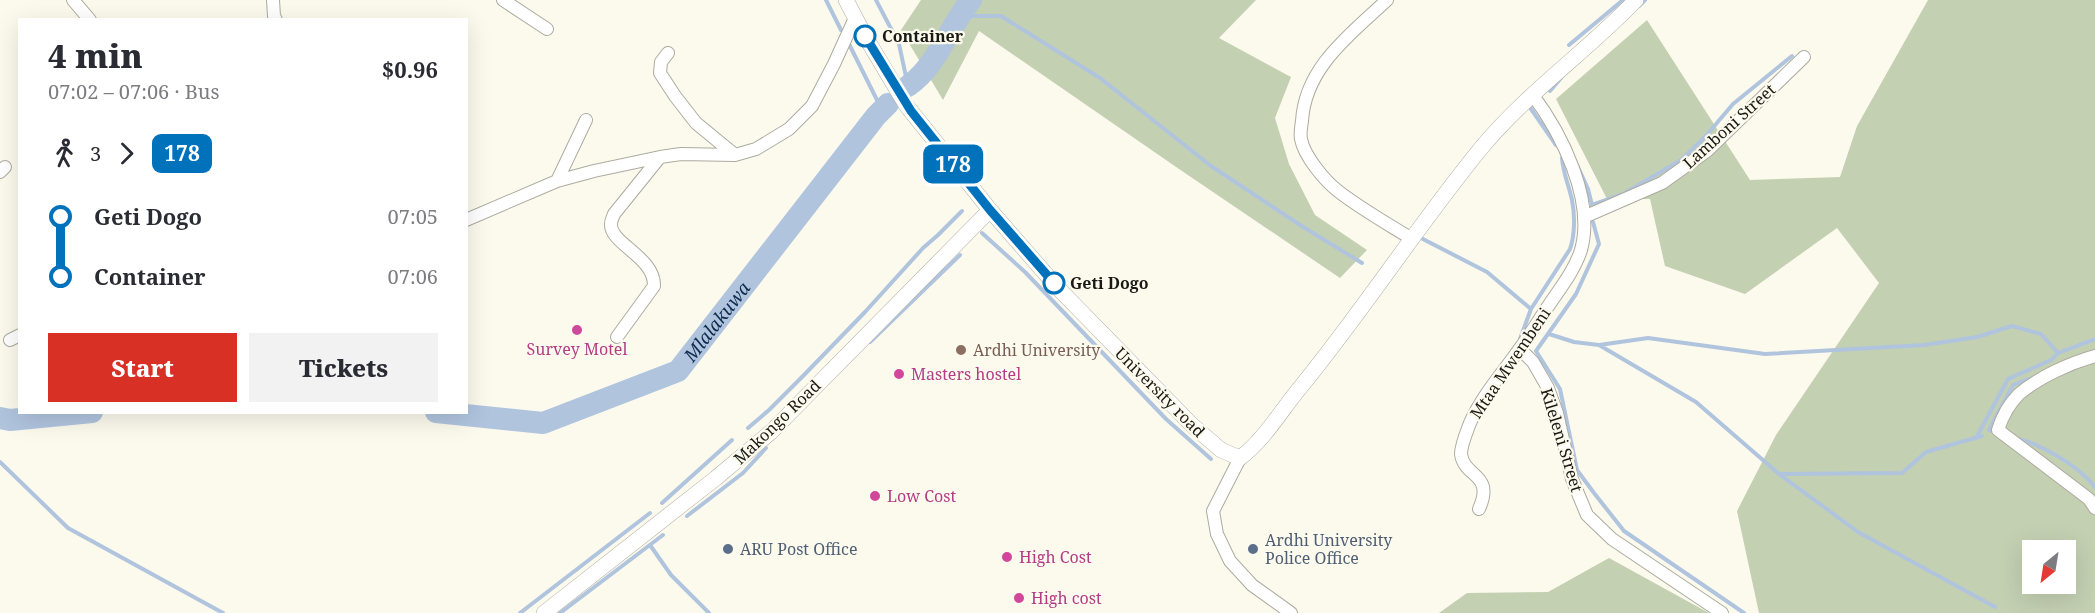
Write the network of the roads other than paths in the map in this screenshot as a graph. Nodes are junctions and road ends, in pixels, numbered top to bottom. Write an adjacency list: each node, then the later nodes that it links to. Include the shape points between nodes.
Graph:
1 (73, 0): 7 (street)
2 (273, 0): 8 (street)
3 (503, 0): 10 (street)
4 (846, 0): 9 (street, University road)
5 (1387, 0): 21 (street, via 1320,67 1303,108 1301,139 1310,160 1338,191)
6 (1636, 0): 13 (street)
7 (88, 18)
8 (275, 18)
9 (855, 18): 15 (street, via 816,98 802,117 756,149); 18 (street, University road, via 906,105)
10 (547, 29)
11 (668, 53): 15 (street, via 660,73 675,96 696,123)
12 (1804, 57): 19 (street, Lamboni Street, via 1708,150 1681,170 1662,183)
13 (1532, 94): 19 (street, Mtaa Mwembeni, via 1563,142); 21 (street, via 1483,147)
14 (586, 120): 17 (street)
15 (735, 155): 16 (street)
16 (660, 157): 17 (street); 22 (street, via 614,214 610,225 654,277 654,286)
17 (556, 181): 20 (street)
18 (990, 210): 25 (street, University road, via 1058,288 1200,432 1221,450); 28 (street, Makongo Road, via 771,432)
19 (1584, 217): 23 (street, Mtaa Mwembeni, via 1580,253 1571,272)
20 (468, 219)
21 (1412, 239): 25 (street, via 1311,375 1257,443)
22 (617, 337)
23 (1520, 349): 27 (street, Mtaa Mwembeni, via 1489,389 1463,444 1464,462 1484,488); 30 (street, Kileleni Street, via 1548,388 1572,480 1587,515 1612,539)
24 (2095, 356): 26 (street, via 2019,394 1998,430 2089,499)
25 (1240, 458): 29 (street, via 1213,511 1217,534 1230,561 1252,585)
26 (2095, 508)
27 (1479, 509)
28 (544, 613)
29 (1291, 613)
30 (1722, 613)

